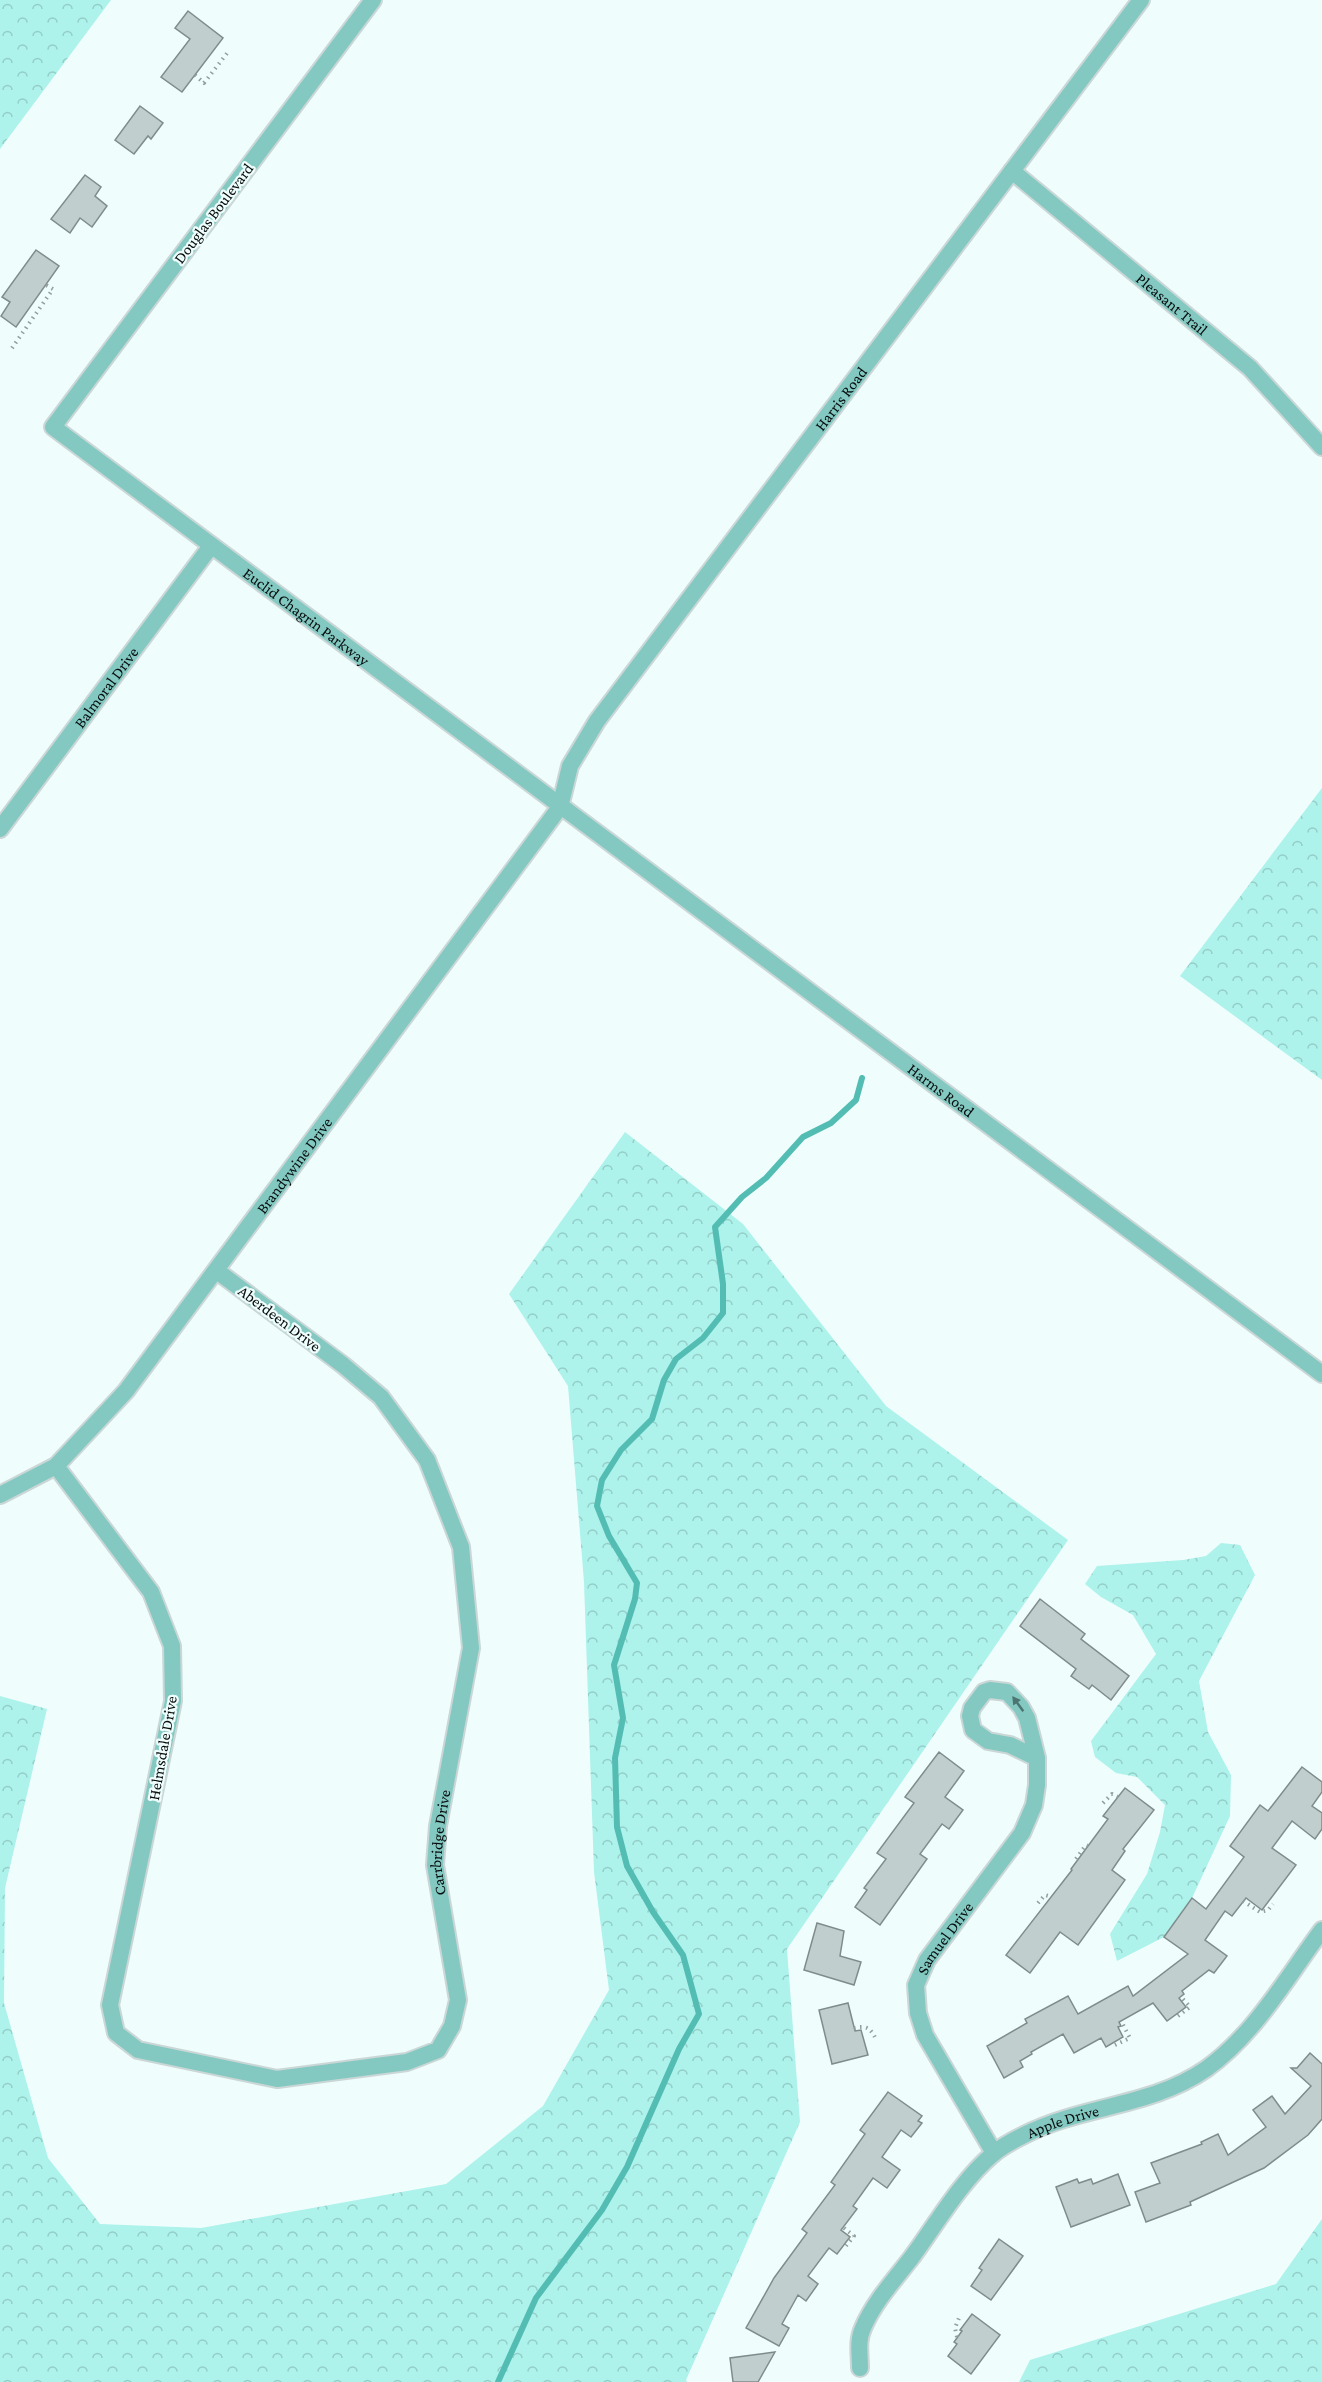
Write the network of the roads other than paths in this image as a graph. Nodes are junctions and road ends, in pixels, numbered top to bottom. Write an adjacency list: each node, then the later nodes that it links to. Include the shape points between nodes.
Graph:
1 (373, 0): 4 (street, Douglas Boulevard)
2 (1141, 0): 3 (street, Harris Road)
3 (1012, 171): 5 (street, Pleasant Trail, via 1250,368); 7 (street, Harris Road, via 597,721 570,766)
4 (53, 427): 6 (street, Euclid Chagrin Parkway)
5 (1322, 447)
6 (211, 546): 7 (street, Euclid Chagrin Parkway); 8 (street, Balmoral Drive)
7 (560, 807): 9 (street, Brandywine Drive); 11 (street, Harms Road)
8 (0, 829)
9 (218, 1271): 10 (street, Aberdeen Drive); 12 (street, Brandywine Drive, via 126,1391)
10 (343, 1365): 16 (street, Carrbridge Drive, via 381,1397 427,1460 461,1547 471,1648 438,1826 435,1865 458,2000 452,2026 438,2049 407,2061 277,2079)
11 (1322, 1374)
12 (56, 1466): 13 (street, Brandywine Drive); 16 (street, Helmsdale Drive, via 151,1592 172,1646 173,1701 110,2005 116,2033)
13 (0, 1495)
14 (1037, 1758): 14 (street, Samuel Drive, one-way to 14, via 1027,1718 1012,1696 1002,1690 984,1692 972,1708 973,1730 988,1741 1010,1745); 17 (street, Samuel Drive, via 1034,1805 1022,1833 927,1959 916,1985 925,2035)
15 (1322, 1930): 17 (street, Apple Drive, via 1252,2025 1207,2068 1153,2096 1042,2127)
16 (138, 2050)
17 (994, 2153): 18 (street, Apple Drive, via 966,2183 870,2314 859,2340)
18 (860, 2368)

